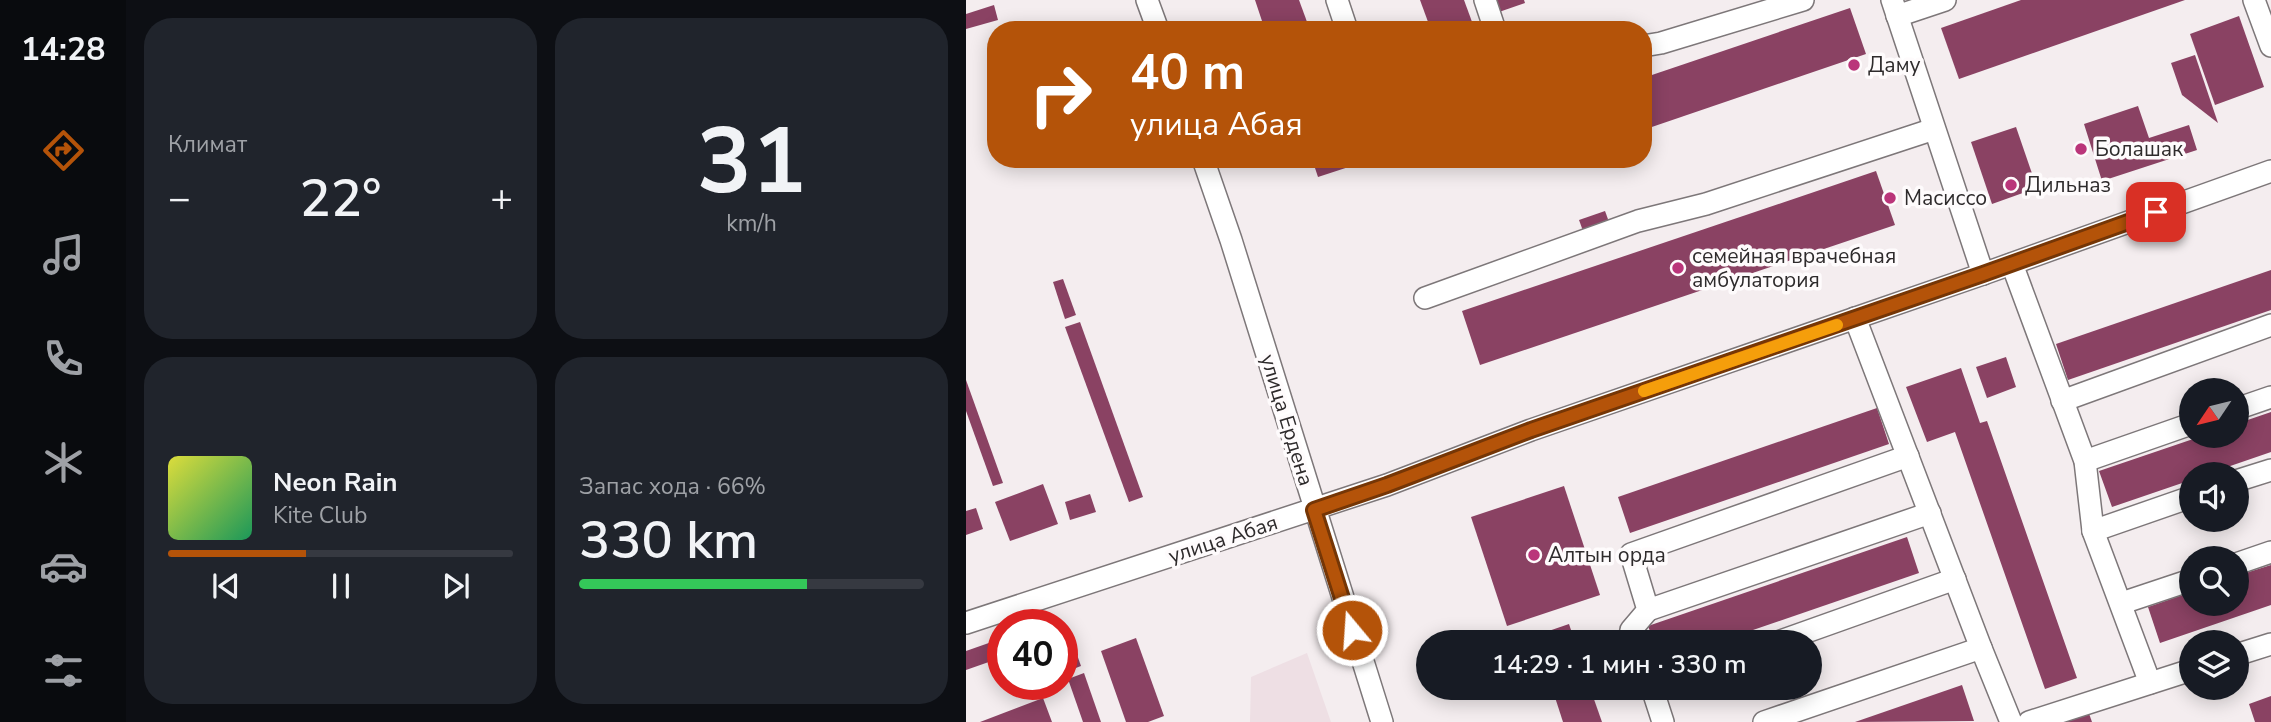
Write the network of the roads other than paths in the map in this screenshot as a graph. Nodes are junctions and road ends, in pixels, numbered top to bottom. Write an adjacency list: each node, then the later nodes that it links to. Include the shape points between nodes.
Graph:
1 (1147, 0): 8 (street)
2 (1337, 0): 9 (street)
3 (1485, 0): 10 (street)
4 (1803, 0): 11 (street)
5 (1945, 0): 7 (street)
6 (2255, 0): 12 (street)
7 (1895, 8): 13 (street)
8 (1155, 21)
9 (1344, 21)
10 (1492, 21)
11 (1652, 44)
12 (2271, 46)
13 (1934, 129): 17 (street); 18 (street, via 1706,204 1638,221)
14 (1206, 168): 30 (street, улица Ердена)
15 (2271, 171): 16 (street, улица Абая)
16 (2012, 264): 17 (street, улица Абая); 22 (street)
17 (1983, 274): 19 (street, улица Абая)
18 (1425, 298)
19 (1855, 318): 25 (street); 30 (street, улица Абая)
20 (2271, 325): 22 (street)
21 (2271, 397): 23 (street)
22 (2062, 401): 26 (street)
23 (2249, 405)
24 (2179, 428): 26 (street)
25 (1908, 456): 31 (street); 38 (street, via 1631,554)
26 (2085, 461): 32 (street)
27 (2271, 470): 28 (street)
28 (2249, 477)
29 (2179, 501): 32 (street)
30 (1314, 510): 39 (street, улица Абая); 48 (street, улица Ердена)
31 (1930, 513): 35 (street); 38 (street)
32 (2093, 531): 37 (street)
33 (2271, 552): 34 (street)
34 (2249, 560)
35 (1955, 579): 41 (street); 43 (street)
36 (2179, 583): 37 (street)
37 (2122, 603): 46 (street)
38 (1648, 610): 40 (street)
39 (966, 623)
40 (1631, 630)
41 (1812, 630)
42 (2271, 644): 44 (street)
43 (1980, 648): 50 (street); 51 (street)
44 (2249, 651)
45 (2179, 674): 46 (street)
46 (2150, 683): 52 (street)
47 (1656, 700): 49 (street)
48 (1382, 722)
49 (1663, 722)
50 (1764, 722)
51 (2011, 722)
52 (2029, 722)

